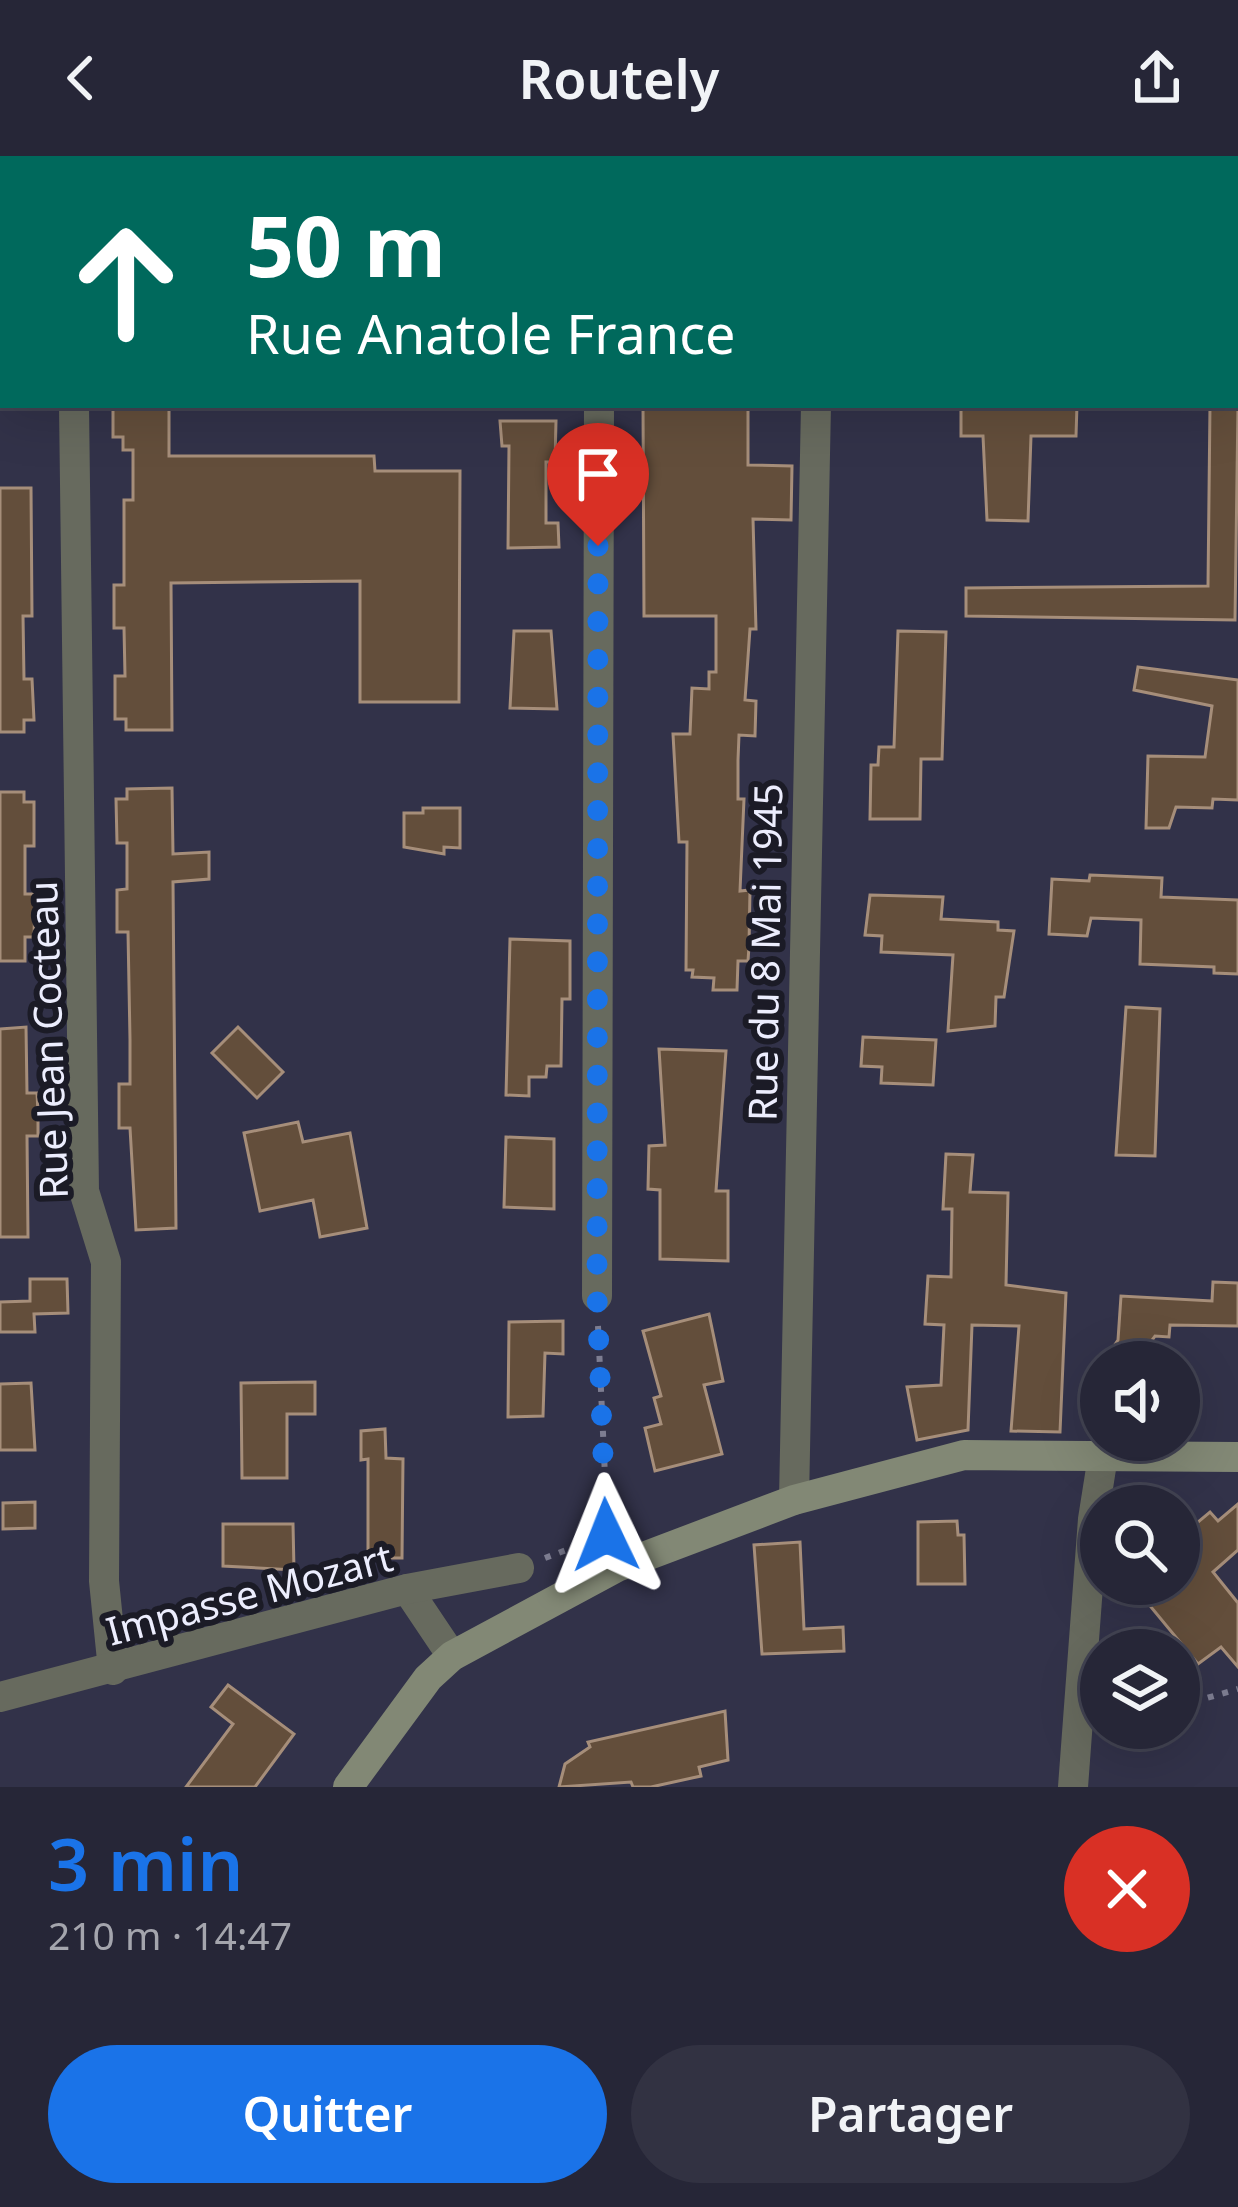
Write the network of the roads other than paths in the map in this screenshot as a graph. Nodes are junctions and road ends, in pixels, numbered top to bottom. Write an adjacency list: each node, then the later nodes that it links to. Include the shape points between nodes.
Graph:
1 (74, 408): 13 (street, Rue Jean Cocteau, via 84,1191 106,1262 104,1581)
2 (598, 408): 4 (street)
3 (816, 408): 9 (street, Rue du 8 Mai 1945)
4 (597, 1296)
5 (1080, 1456): 9 (street, via 964,1456)
6 (1200, 1457): 7 (street)
7 (1238, 1457)
8 (1102, 1461): 16 (street)
9 (794, 1500): 12 (street, via 617,1567)
10 (519, 1568): 11 (street, Impasse Mozart)
11 (407, 1589): 12 (street); 13 (street, Impasse Mozart)
12 (452, 1656): 15 (street)
13 (113, 1670): 14 (street, Impasse Mozart)
14 (0, 1697)
15 (349, 1787)
16 (1073, 1787)

